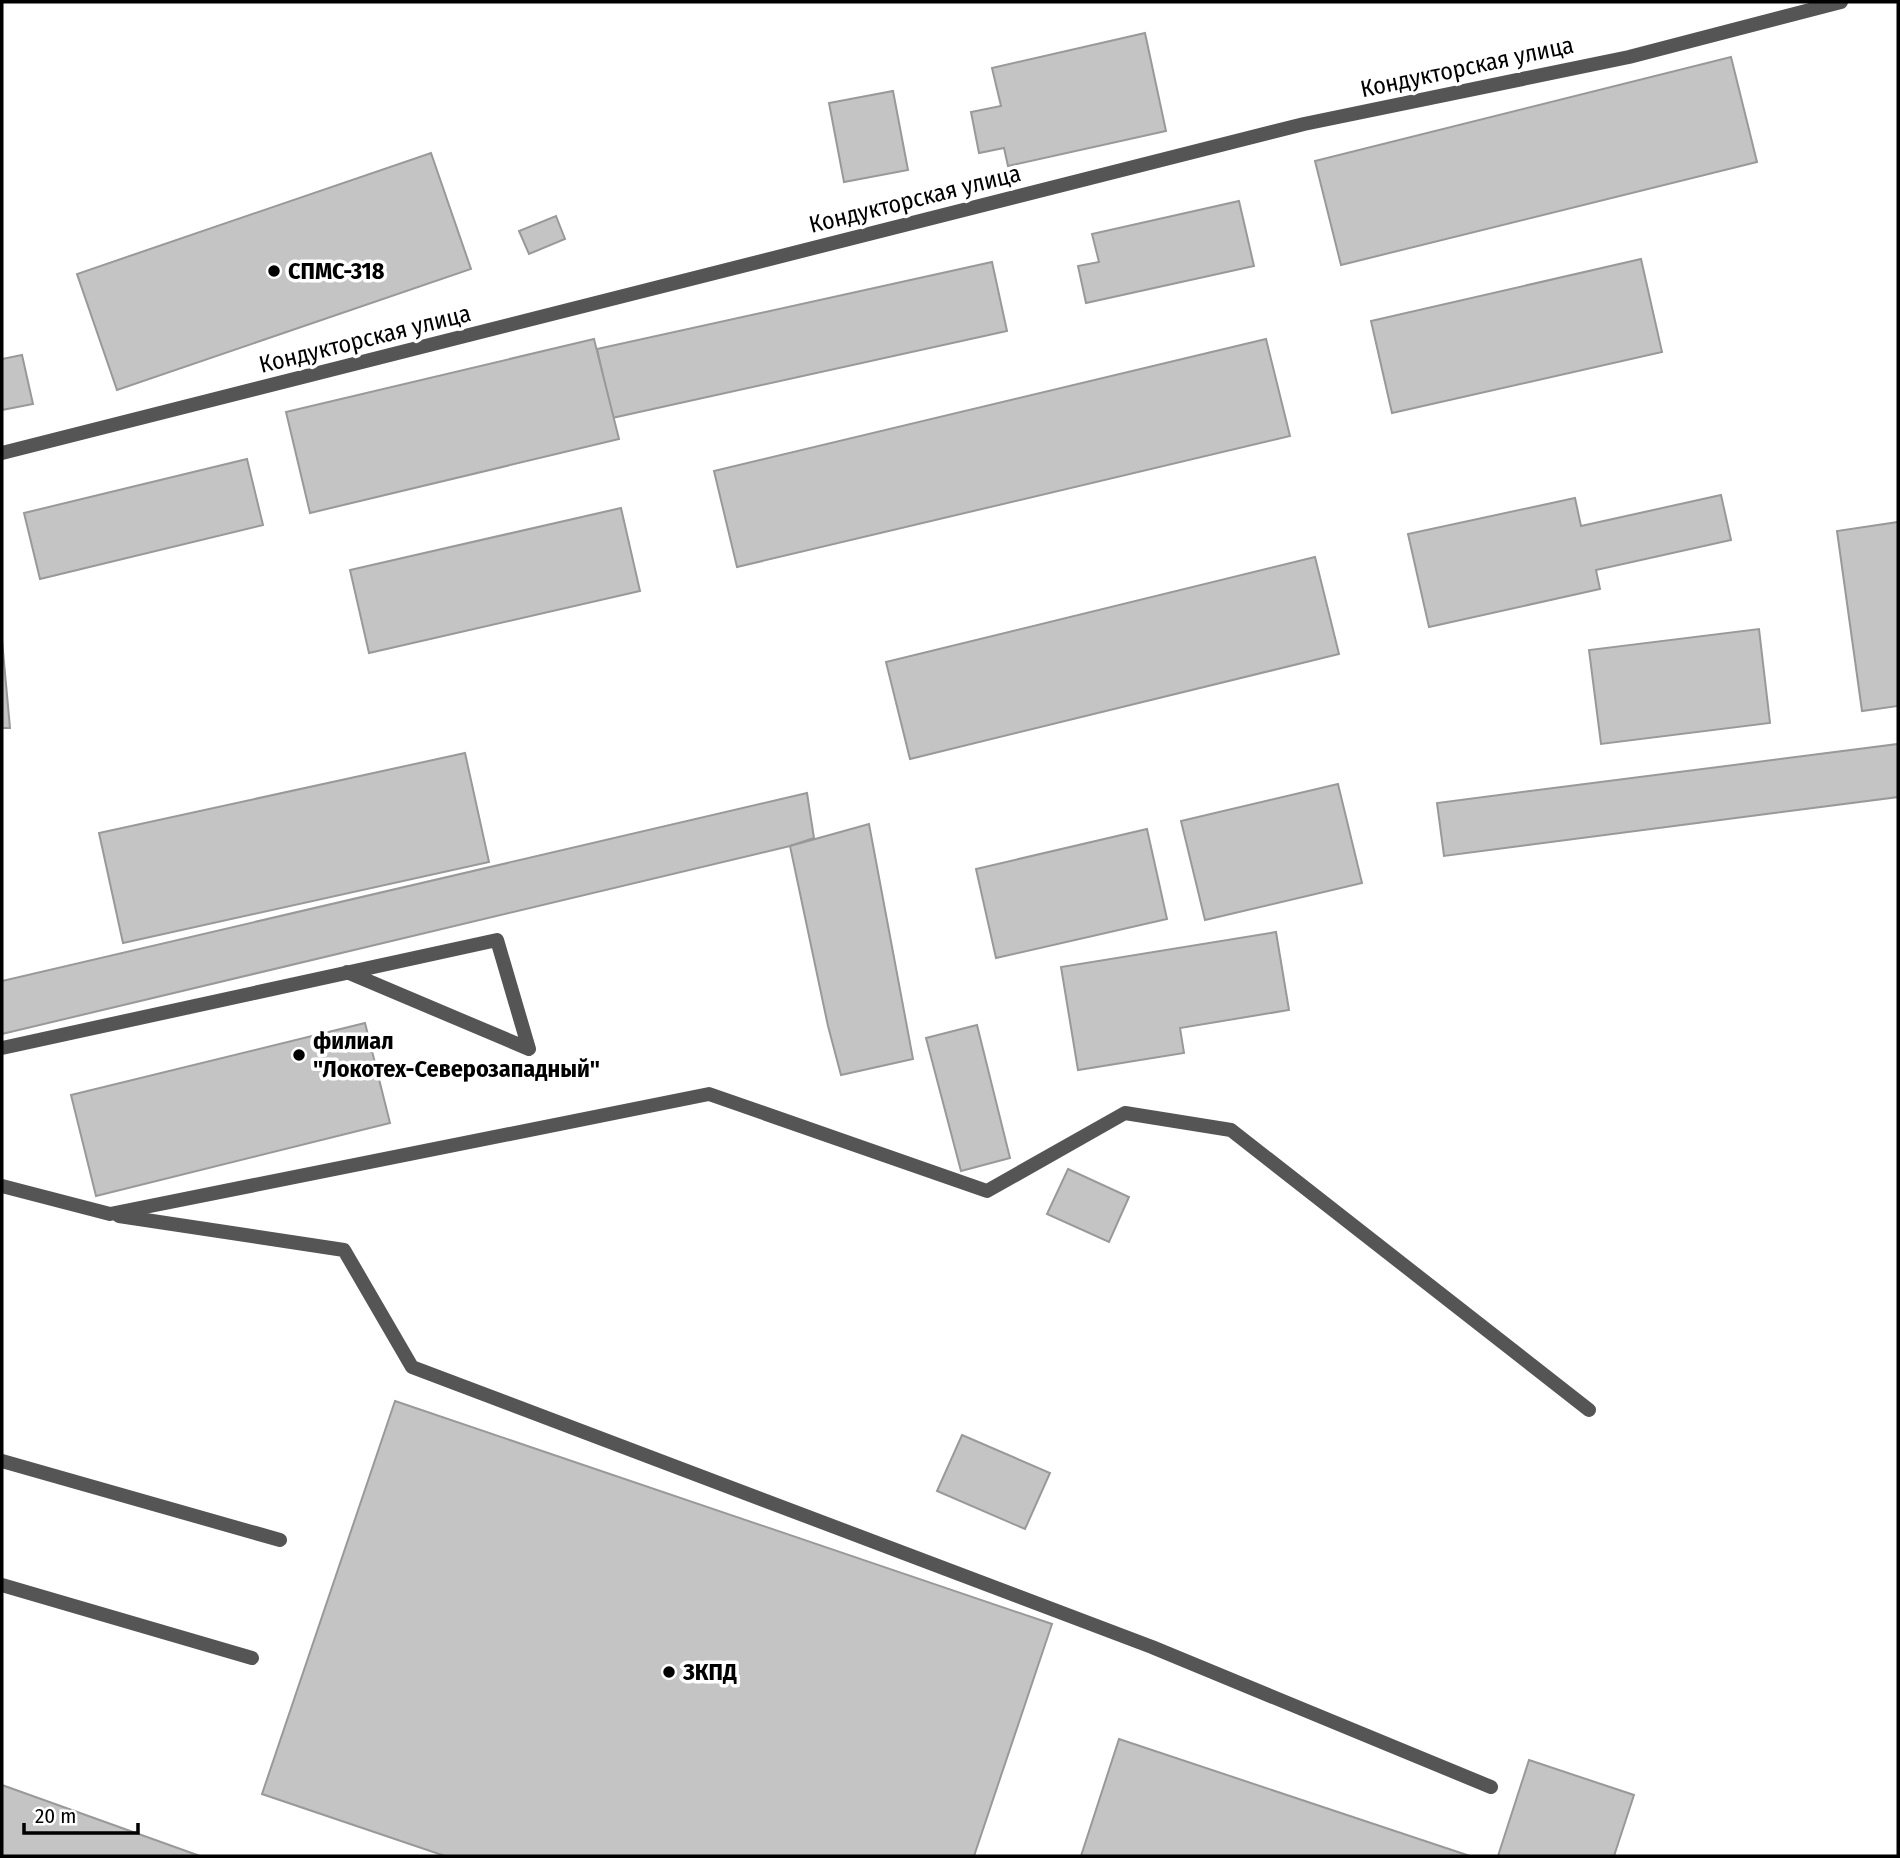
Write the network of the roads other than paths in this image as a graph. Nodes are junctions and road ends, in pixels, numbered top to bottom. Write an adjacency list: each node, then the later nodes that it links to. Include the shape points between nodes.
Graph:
1 (1842, 2): 2 (lane, Кондукторская улица, via 1629,57 1304,124)
2 (2, 453)
3 (347, 972): 3 (lane, via 497,940 529,1049 384,988); 4 (lane)
4 (2, 1048)
5 (2, 1186): 6 (lane)
6 (110, 1214): 7 (lane, via 709,1094 987,1191 1125,1113 1231,1130); 12 (lane, via 344,1250 412,1367 1152,1647)
7 (1589, 1410)
8 (2, 1461): 9 (lane)
9 (280, 1541)
10 (2, 1585): 11 (lane)
11 (252, 1658)
12 (1491, 1787)

